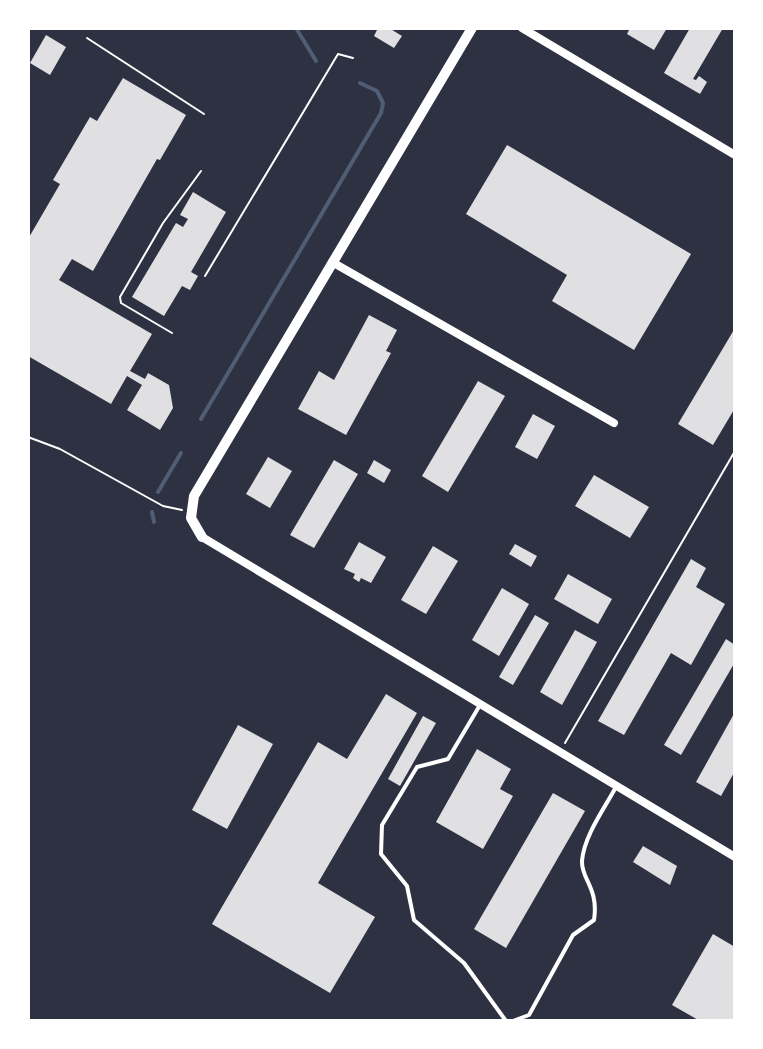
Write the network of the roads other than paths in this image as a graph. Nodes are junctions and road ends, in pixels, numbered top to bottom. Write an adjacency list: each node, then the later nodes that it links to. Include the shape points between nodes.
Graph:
1 (472, 28): 4 (street)
2 (522, 28): 3 (street)
3 (735, 155)
4 (332, 262): 5 (street); 6 (street, via 194,496 191,511)
5 (614, 423)
6 (202, 537): 7 (street)
7 (482, 703): 8 (street); 10 (lane, via 448,759 417,767 382,825 381,854 407,886 414,920 464,963)
8 (617, 785): 9 (street); 11 (lane, via 581,863 597,899 594,920 573,935 529,1015)
9 (735, 857)
10 (506, 1021)
11 (513, 1021)

